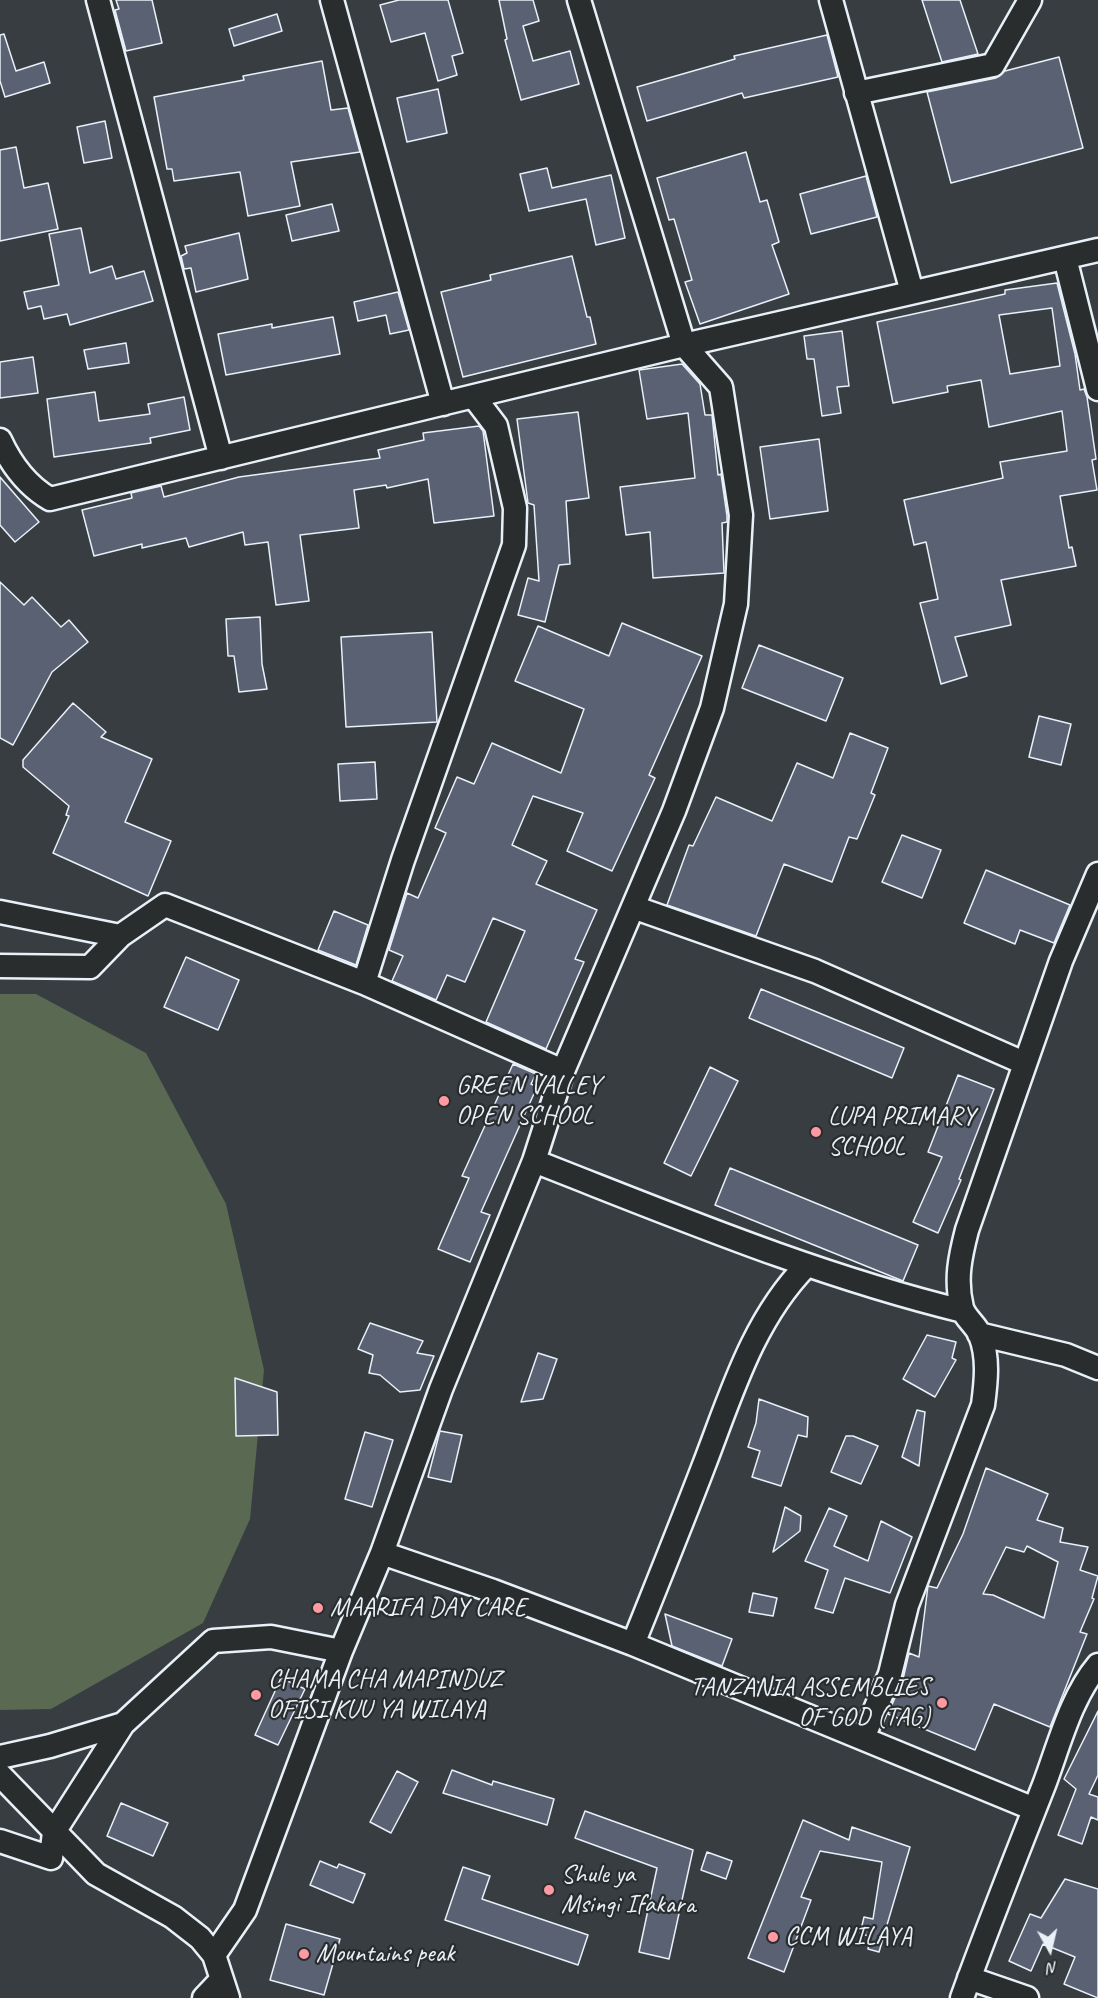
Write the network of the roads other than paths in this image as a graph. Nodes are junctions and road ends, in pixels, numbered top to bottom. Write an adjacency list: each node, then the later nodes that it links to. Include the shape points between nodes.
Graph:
1 (98, 0): 15 (street)
2 (333, 0): 13 (street)
3 (579, 0): 10 (street)
4 (831, 0): 6 (street)
5 (1030, 0): 6 (street, via 993,65)
6 (856, 93): 9 (street)
7 (1098, 250): 8 (street)
8 (1065, 258): 9 (street); 11 (street)
9 (912, 292): 10 (street)
10 (684, 345): 12 (street); 17 (street, via 721,387 741,515 736,604 712,708)
11 (1098, 389)
12 (474, 397): 13 (street); 23 (street, via 496,426 515,507 514,545)
13 (443, 404): 15 (street)
14 (0, 440): 15 (street, via 33,489 50,499)
15 (221, 458)
16 (1098, 874): 20 (street)
17 (633, 907): 24 (street, via 815,971); 25 (street)
18 (0, 912): 21 (street)
19 (1098, 918): 20 (street)
20 (1075, 928): 24 (street)
21 (120, 936): 22 (street, via 90,967); 23 (street, via 165,905)
22 (0, 966)
23 (364, 983): 25 (street)
24 (1024, 1063): 28 (street, via 958,1264)
25 (563, 1071): 26 (street)
26 (534, 1161): 27 (street); 31 (street, via 441,1389)
27 (806, 1266): 28 (street); 32 (street, via 789,1283 772,1310 735,1381)
28 (963, 1311): 29 (street)
29 (980, 1334): 30 (street, via 1066,1355); 37 (street, via 987,1371 983,1405 907,1605 890,1674)
30 (1098, 1368)
31 (382, 1553): 32 (street); 33 (street)
32 (633, 1644): 37 (street)
33 (341, 1651): 36 (street, via 271,1637 213,1641); 45 (street, via 244,1910)
34 (1098, 1653): 35 (street)
35 (1092, 1671): 40 (street)
36 (123, 1724): 38 (street); 41 (street)
37 (863, 1738): 40 (street)
38 (0, 1757)
39 (0, 1775): 41 (street)
40 (1034, 1809): 46 (street)
41 (54, 1832): 43 (street); 44 (street)
42 (0, 1840): 43 (street)
43 (51, 1858): 44 (street)
44 (96, 1874): 45 (street, via 174,1917)
45 (214, 1955): 47 (street)
46 (965, 1988): 49 (street)
47 (224, 1989): 48 (street)
48 (204, 1998)
49 (1027, 1998)

